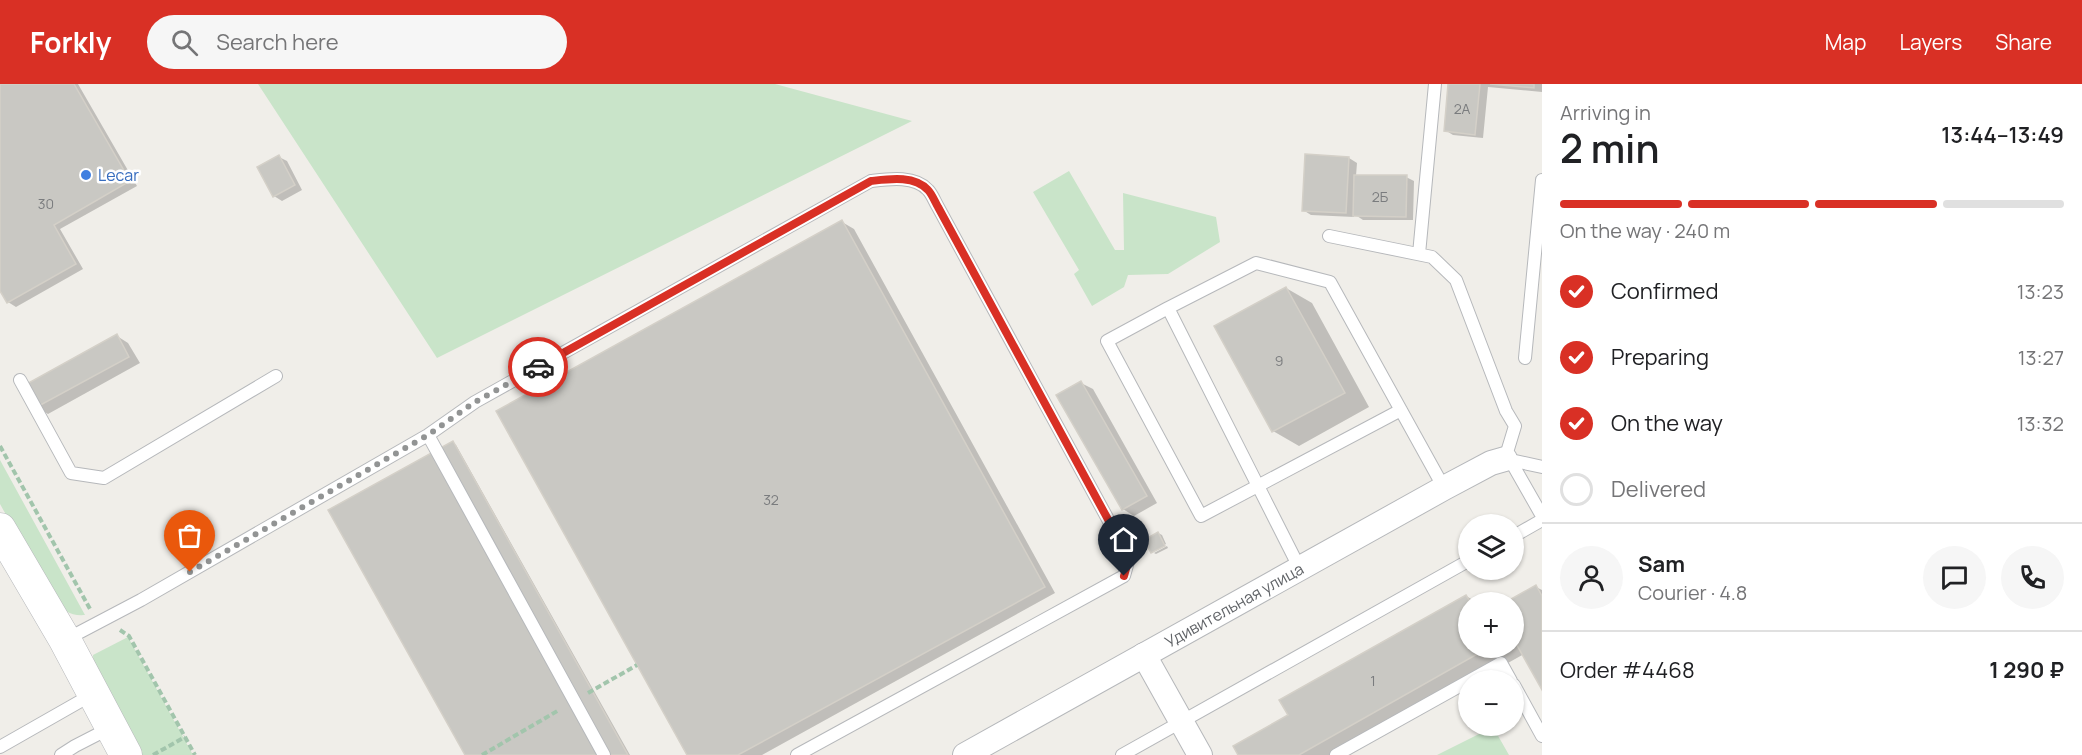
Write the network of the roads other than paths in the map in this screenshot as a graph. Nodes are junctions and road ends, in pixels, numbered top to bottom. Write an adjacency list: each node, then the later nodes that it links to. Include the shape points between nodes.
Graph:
1 (1435, 84): 4 (lane)
2 (1542, 180): 6 (lane)
3 (1329, 236): 4 (lane)
4 (1419, 254): 11 (lane, via 1432,257 1456,280 1515,426)
5 (1168, 308): 9 (lane, via 1256,263 1330,282); 13 (lane); 13 (lane, via 1107,341 1201,516)
6 (1525, 358)
7 (276, 376): 8 (lane, via 104,478 71,473)
8 (20, 380)
9 (1401, 410): 13 (lane); 14 (lane)
10 (428, 435): 20 (lane); 33 (lane); 34 (lane, via 475,402 871,181 891,178 912,181 928,189 1129,558 1124,576)
11 (1505, 459): 12 (lane); 14 (street, Удивительная улица); 15 (lane, via 1513,465)
12 (1542, 467)
13 (1258, 486): 19 (lane)
14 (1444, 488): 19 (street, Удивительная улица)
15 (1542, 518): 17 (lane)
16 (0, 529): 20 (street)
17 (1524, 530)
18 (1458, 567): 27 (lane)
19 (1300, 568): 21 (street, Удивительная улица)
20 (65, 640): 25 (street)
21 (1144, 655): 27 (street); 35 (street, Удивительная улица)
22 (1488, 670): 23 (lane, via 1501,663)
23 (1505, 670)
24 (1458, 687): 38 (lane)
25 (93, 694): 28 (street); 30 (lane)
26 (1524, 703): 29 (lane)
27 (1181, 722): 36 (lane); 37 (street)
28 (110, 728): 31 (lane); 32 (street)
29 (1542, 736)
30 (0, 747)
31 (61, 755)
32 (126, 755)
33 (604, 755)
34 (797, 755)
35 (965, 755)
36 (1122, 755)
37 (1200, 755)
38 (1336, 755)

